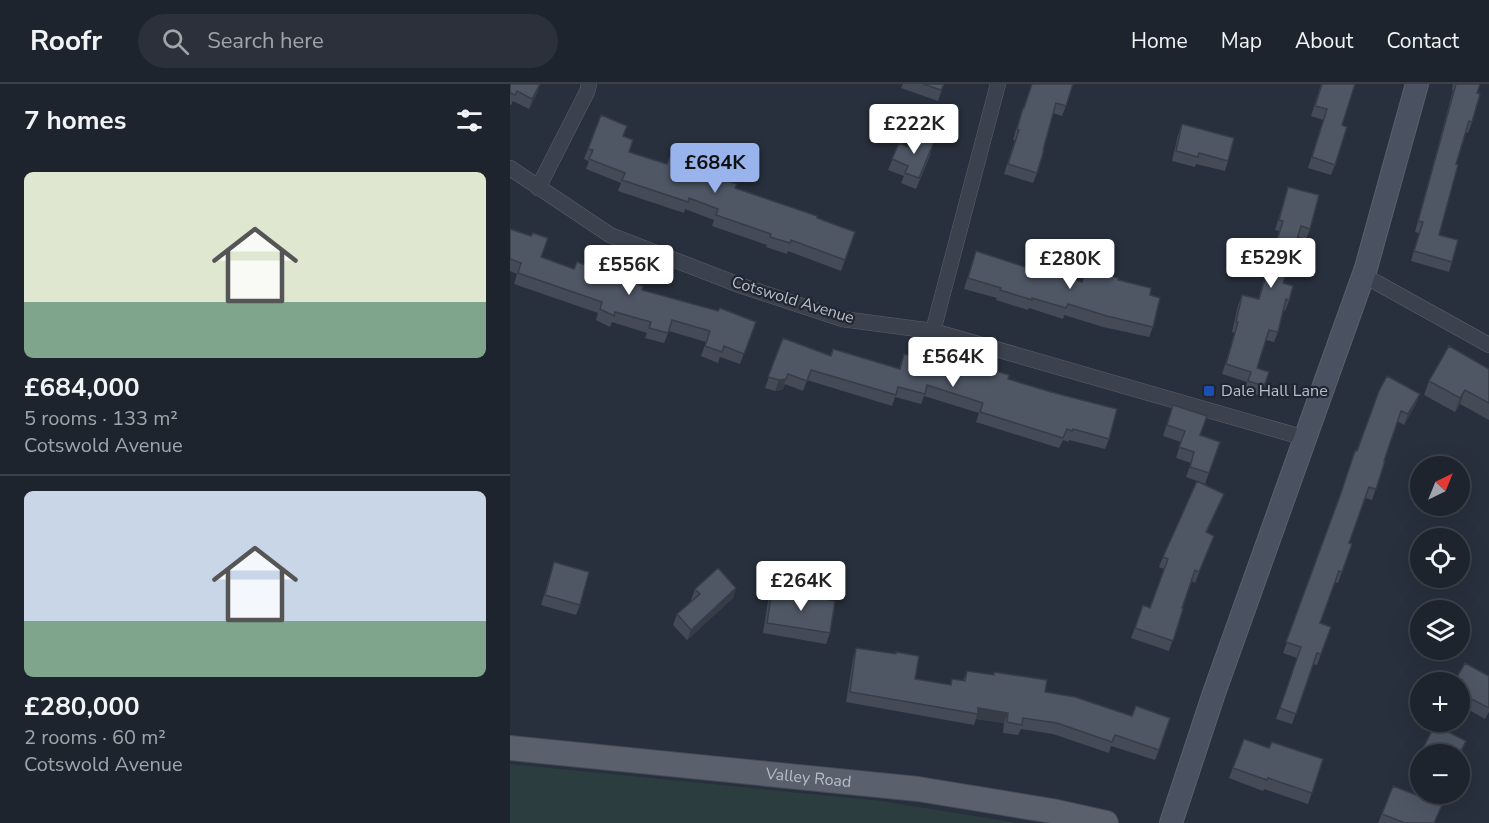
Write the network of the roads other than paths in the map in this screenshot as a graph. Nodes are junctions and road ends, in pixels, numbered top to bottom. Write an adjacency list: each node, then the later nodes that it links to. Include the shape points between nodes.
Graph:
1 (589, 84): 5 (street)
2 (998, 84): 7 (street)
3 (1417, 84): 6 (street)
4 (510, 168): 5 (street, Cotswold Avenue)
5 (538, 188): 7 (street, Cotswold Avenue, via 610,235 742,286 842,319)
6 (1363, 275): 8 (street); 9 (street)
7 (933, 332): 9 (street, Cotswold Avenue)
8 (1489, 345)
9 (1305, 438): 12 (street)
10 (510, 748): 11 (main road, Valley Road, via 918,789)
11 (1106, 823)
12 (1171, 823)

